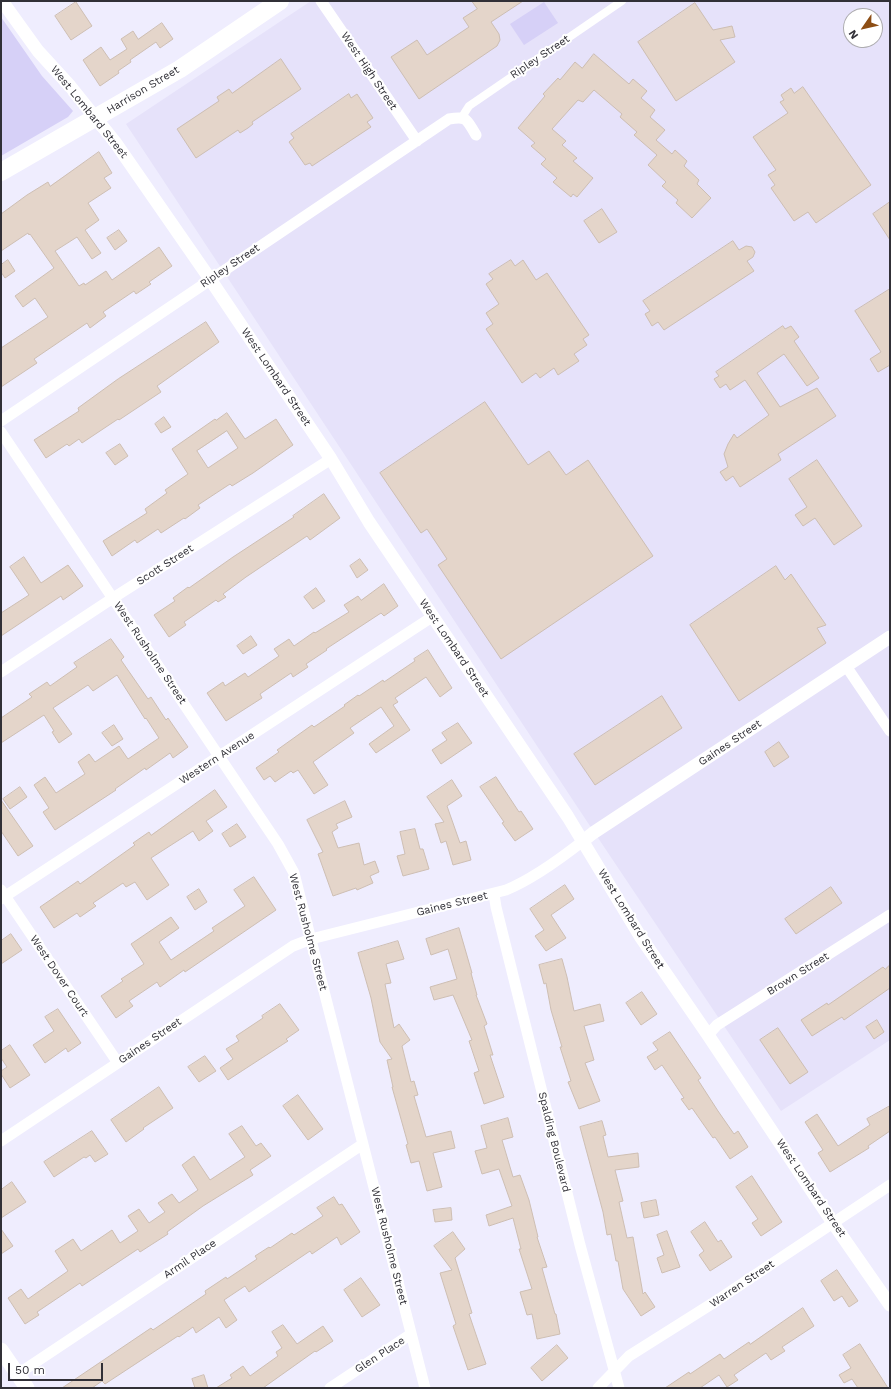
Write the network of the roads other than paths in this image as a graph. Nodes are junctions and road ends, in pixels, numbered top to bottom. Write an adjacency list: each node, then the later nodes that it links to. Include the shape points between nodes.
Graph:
1 (2, 1): 6 (street, West Lombard Street, via 38,51)
2 (280, 1): 6 (highway, Harrison Street, via 180,69)
3 (321, 1): 8 (street, West High Street)
4 (622, 1): 5 (street, Ripley Street, via 469,106)
5 (462, 117): 7 (street, via 467,120); 8 (street, Ripley Street, via 449,119)
6 (96, 118): 9 (highway, Harrison Street); 10 (street, West Lombard Street, via 153,195)
7 (476, 135)
8 (417, 141): 10 (street, Ripley Street)
9 (1, 172)
10 (210, 279): 11 (street, Ripley Street); 13 (street, West Lombard Street)
11 (1, 420)
12 (1, 432): 14 (street, West Rusholme Street)
13 (331, 459): 14 (street, Scott Street); 15 (street, West Lombard Street, via 368,522)
14 (113, 598): 18 (street, Scott Street); 20 (street, West Rusholme Street)
15 (432, 617): 20 (street, Western Avenue); 21 (street, West Lombard Street)
16 (890, 637): 17 (street, Gaines Street)
17 (846, 666): 19 (street); 21 (street, Gaines Street)
18 (1, 672)
19 (890, 731)
20 (220, 756): 23 (street, Western Avenue); 25 (street, West Rusholme Street, via 294,873)
21 (583, 841): 22 (street, Gaines Street, via 517,886); 26 (street, West Lombard Street, via 640,936)
22 (494, 894): 25 (street, Gaines Street); 35 (street, Spalding Boulevard, via 578,1237)
23 (2, 895): 27 (street, West Dover Court)
24 (890, 915): 26 (street, Brown Street, via 717,1025)
25 (311, 939): 27 (street, Gaines Street, via 293,946); 29 (street, West Rusholme Street)
26 (708, 1035): 31 (street, West Lombard Street)
27 (118, 1063): 28 (street, Gaines Street)
28 (1, 1141)
29 (363, 1144): 33 (street, West Rusholme Street); 36 (street, Armil Place)
30 (890, 1185): 31 (street, Warren Street)
31 (833, 1222): 32 (street, West Lombard Street); 35 (street, Warren Street, via 629,1356)
32 (890, 1305)
33 (411, 1334): 38 (street, Glen Place); 39 (street, West Rusholme Street)
34 (1, 1350): 36 (main road)
35 (614, 1371): 40 (street, Warren Street); 41 (street, Spalding Boulevard)
36 (18, 1374): 37 (main road)
37 (27, 1388)
38 (330, 1388)
39 (425, 1388)
40 (598, 1388)
41 (619, 1388)

